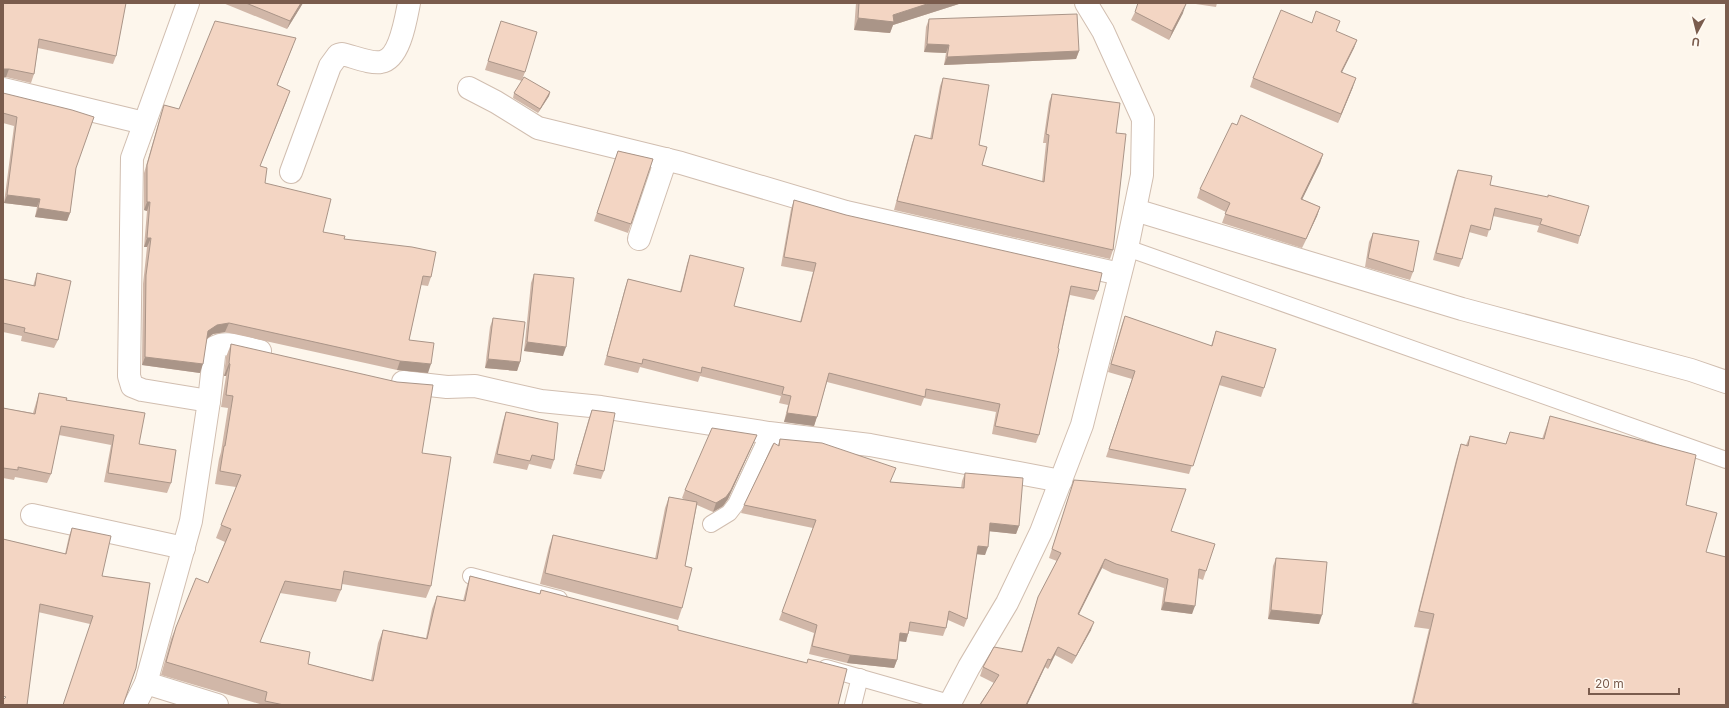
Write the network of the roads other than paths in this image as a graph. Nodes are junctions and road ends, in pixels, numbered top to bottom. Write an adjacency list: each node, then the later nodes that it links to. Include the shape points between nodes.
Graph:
1 (188, 3): 6 (street)
2 (409, 3): 8 (street, via 404,30 390,58 382,62 342,54 334,59)
3 (1086, 3): 9 (street, via 1103,31 1143,119 1142,175)
4 (469, 88): 7 (street, via 538,128)
5 (3, 89): 6 (street)
6 (144, 124): 16 (street, via 132,158 129,376 132,386 142,390)
7 (666, 159): 10 (street); 12 (street, via 846,212)
8 (292, 172)
9 (1135, 210): 11 (street); 15 (street, via 1462,310 1691,370)
10 (639, 239)
11 (1127, 248): 12 (street); 18 (lane)
12 (1120, 274): 19 (street, via 1082,425)
13 (280, 356): 16 (street, via 227,344 219,345 215,348)
14 (387, 380): 17 (street, via 447,387 475,386 541,401 601,406)
15 (1726, 382)
16 (209, 401): 22 (street, via 191,521)
17 (769, 433): 19 (street, via 870,445); 21 (lane, via 736,504 729,513)
18 (1726, 460)
19 (1061, 481): 28 (street, via 1041,532 1007,603)
20 (32, 515): 22 (street)
21 (711, 524)
22 (184, 548): 27 (street)
23 (472, 576): 24 (lane)
24 (570, 602)
25 (814, 665): 26 (lane)
26 (860, 677): 28 (lane); 31 (lane)
27 (146, 683): 29 (street); 30 (street)
28 (949, 704)
29 (135, 705)
30 (217, 705)
31 (854, 705)

